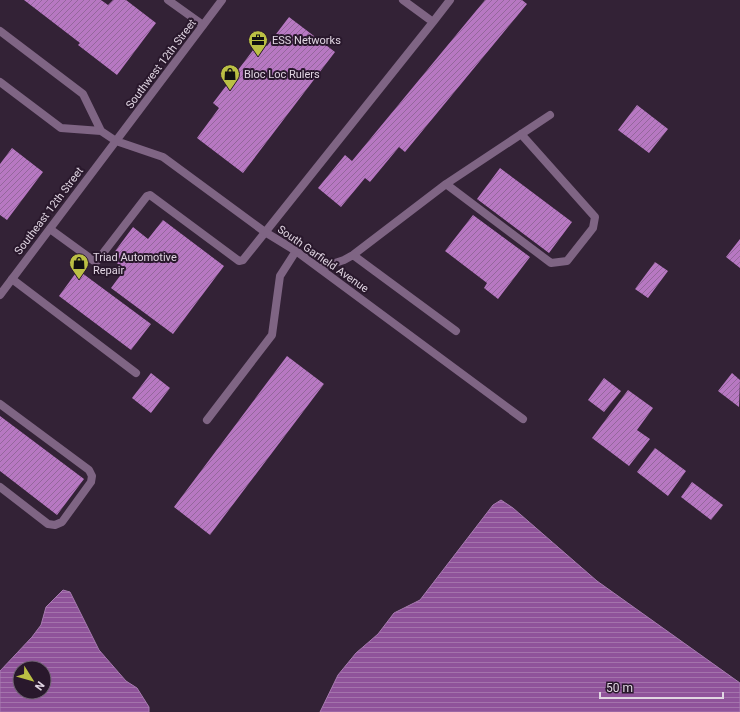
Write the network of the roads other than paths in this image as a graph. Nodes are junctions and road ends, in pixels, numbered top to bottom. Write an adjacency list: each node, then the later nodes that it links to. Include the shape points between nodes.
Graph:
1 (168, 0): 6 (street)
2 (222, 0): 6 (street, Southwest 12th Street)
3 (403, 0): 5 (street)
4 (450, 0): 5 (street)
5 (433, 22): 15 (street)
6 (203, 25): 12 (street, Southwest 12th Street)
7 (0, 31): 10 (street, via 83,94)
8 (0, 82): 10 (street, South Garfield Avenue, via 60,128)
9 (550, 115): 11 (street)
10 (101, 132): 12 (street, South Garfield Avenue)
11 (521, 134): 13 (street); 13 (street, via 595,216 593,228 567,261 551,263)
12 (116, 141): 14 (street, Southeast 12th Street); 15 (street, South Garfield Avenue, via 163,157)
13 (446, 184): 17 (street)
14 (50, 229): 15 (street, via 97,261 150,195 239,261 243,260); 19 (street, Southeast 12th Street)
15 (265, 232): 16 (street, South Garfield Avenue)
16 (296, 251): 18 (street, South Garfield Avenue); 25 (street, via 280,276 272,335)
17 (353, 255): 18 (street); 21 (street)
18 (320, 268): 24 (street, South Garfield Avenue)
19 (12, 279): 20 (street, Southeast 12th Street); 22 (street)
20 (0, 295)
21 (456, 331)
22 (136, 373)
23 (0, 404): 26 (street, via 89,470 92,476 91,482 62,522 55,525 48,524)
24 (523, 419)
25 (207, 420)
26 (0, 487)

